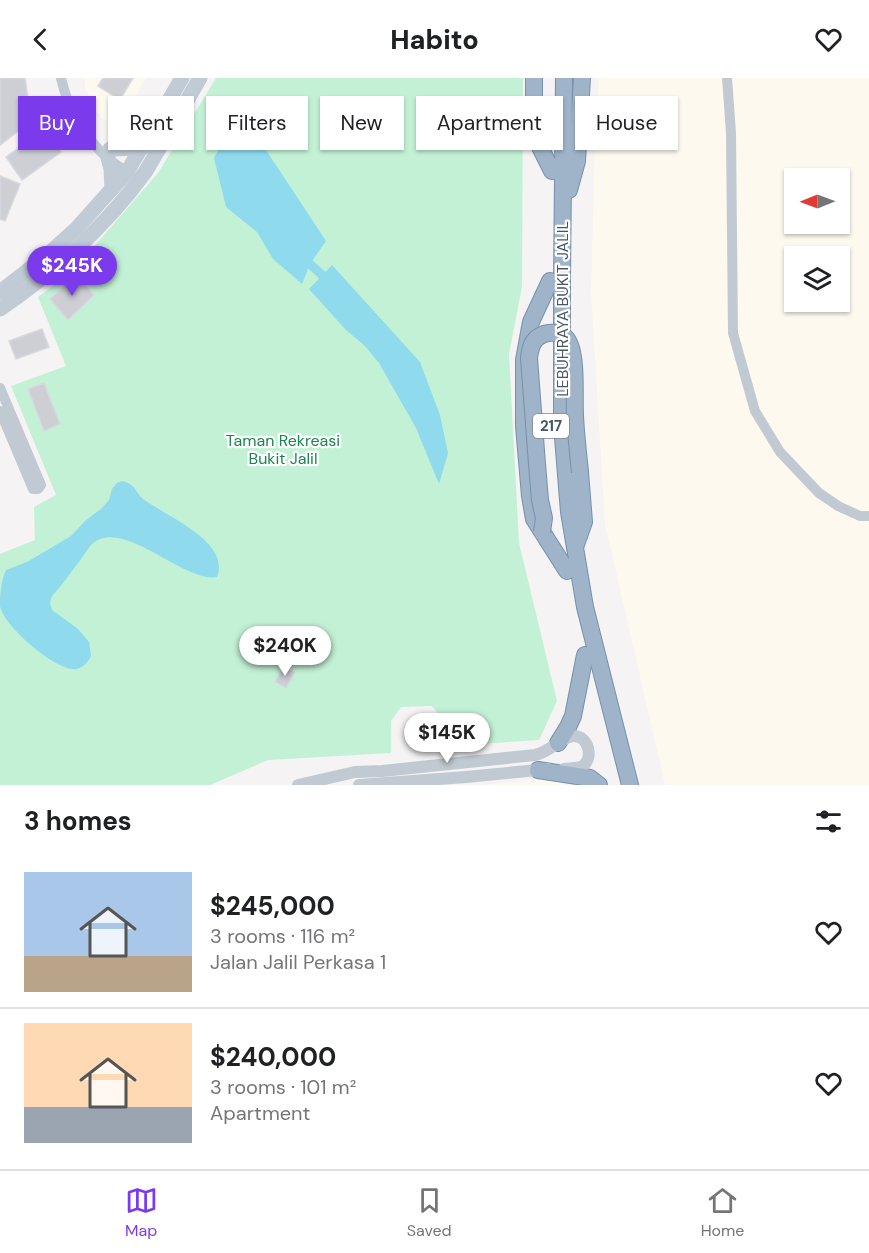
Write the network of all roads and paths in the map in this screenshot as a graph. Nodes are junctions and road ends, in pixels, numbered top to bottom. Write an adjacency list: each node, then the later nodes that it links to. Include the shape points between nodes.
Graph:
1 (61, 78): 10 (street, via 77,122)
2 (182, 78): 9 (main road)
3 (200, 78): 13 (main road)
4 (534, 78): 15 (highway, via 534,121 540,147)
5 (553, 78): 15 (highway, LEBUHRAYA BUKIT JALIL / 217)
6 (564, 78): 18 (highway, LEBUHRAYA BUKIT JALIL / 217)
7 (582, 78): 18 (highway, via 577,161)
8 (727, 78): 25 (street, via 733,333 755,411 780,452 819,494 860,516)
9 (172, 96)
10 (104, 150): 11 (main road); 14 (street); 16 (main road, via 111,169)
11 (108, 150)
12 (141, 150): 14 (main road)
13 (153, 159): 14 (main road); 17 (main road)
14 (132, 168): 16 (main road); 17 (main road)
15 (552, 171): 19 (highway, LEBUHRAYA BUKIT JALIL / 217)
16 (112, 189): 20 (main road, via 77,228)
17 (130, 192): 22 (main road, via 85,242)
18 (562, 214): 27 (highway, LEBUHRAYA BUKIT JALIL / 217, via 562,425)
19 (550, 281): 26 (highway, via 531,322 524,360 530,496 534,519); 28 (highway, LEBUHRAYA BUKIT JALIL / 217, via 551,424)
20 (6, 287): 21 (main road)
21 (0, 300)
22 (0, 309)
23 (0, 388): 24 (street, via 41,485 38,489 33,489)
24 (0, 411)
25 (869, 516)
26 (542, 532): 27 (highway, bridge, via 544,518 529,358 533,342 545,333 560,334 571,346 584,522); 28 (highway)
27 (574, 549): 37 (highway, LEBUHRAYA BUKIT JALIL / 217, via 595,651)
28 (567, 570): 29 (highway, LEBUHRAYA BUKIT JALIL / 217)
29 (585, 655): 30 (highway, via 573,716); 36 (highway, LEBUHRAYA BUKIT JALIL / 217)
30 (558, 743): 31 (street, via 571,736 583,739 589,750 586,762 578,768); 33 (street, via 536,755 361,771)
31 (538, 770): 32 (street); 35 (highway, via 590,778)
32 (376, 784): 34 (street)
33 (298, 785)
34 (360, 785)
35 (599, 785)
36 (618, 785)
37 (630, 785)

